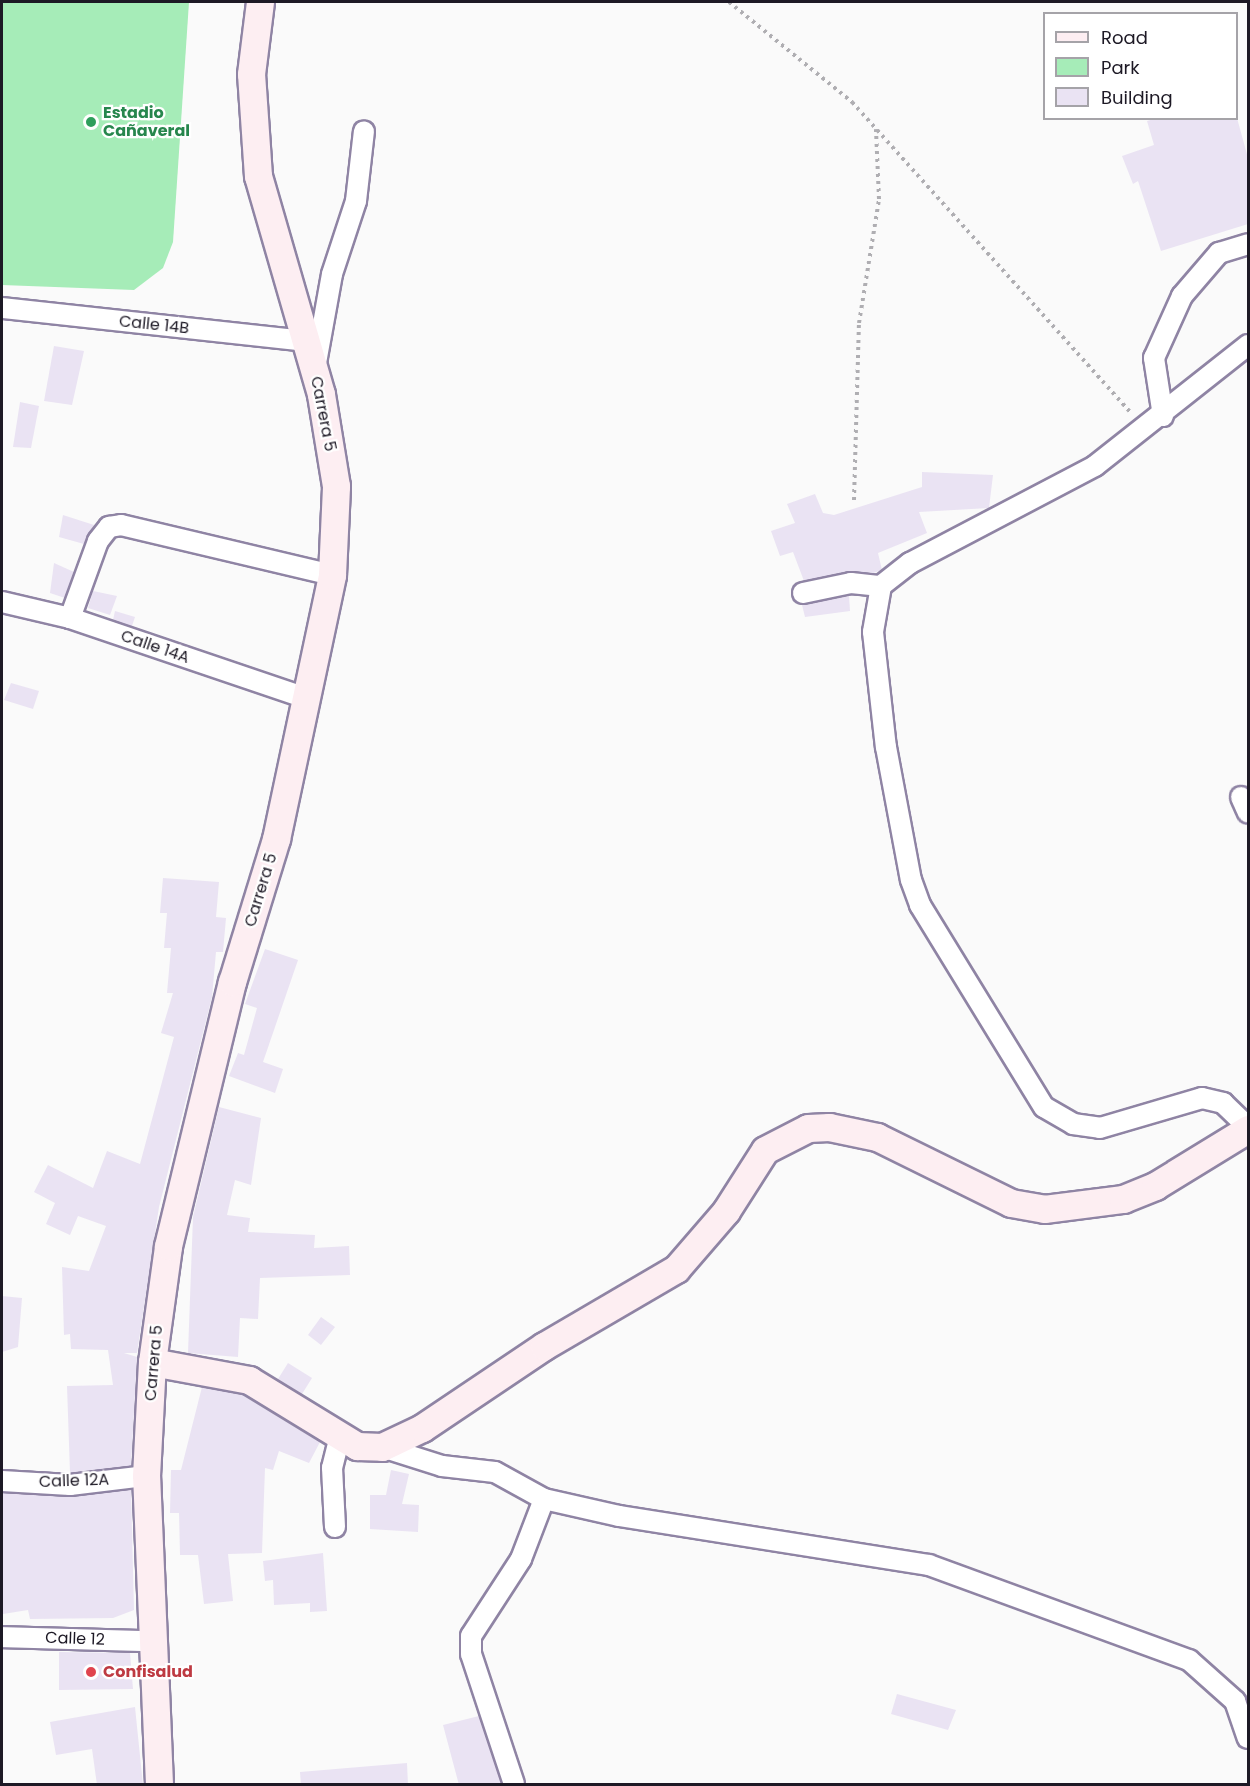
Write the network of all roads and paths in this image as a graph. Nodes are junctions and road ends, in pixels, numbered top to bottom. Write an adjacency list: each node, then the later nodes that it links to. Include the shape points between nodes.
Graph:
1 (260, 2): 7 (main road, Carrera 5, via 251,74 258,176)
2 (729, 2): 3 (path)
3 (876, 129): 11 (path); 12 (path, via 879,198 859,323)
4 (364, 131): 9 (street, via 356,201 332,274)
5 (1248, 244): 10 (street, via 1218,253 1182,296 1154,358)
6 (2, 308): 7 (street, Calle 14B)
7 (306, 341): 9 (main road, Carrera 5)
8 (1248, 345): 10 (street)
9 (315, 374): 13 (main road, Carrera 5, via 336,486)
10 (1163, 416): 11 (street)
11 (1145, 429): 14 (street, via 1095,466 910,563)
12 (854, 500)
13 (332, 575): 17 (street, via 121,525 109,527 99,541); 18 (main road, Carrera 5)
14 (881, 586): 15 (street, via 851,583); 19 (street, via 873,632 886,747 911,880 920,905 1044,1107 1072,1124 1100,1128 1202,1098 1223,1103)
15 (803, 593)
16 (2, 602): 17 (street, Calle 14A)
17 (70, 618): 18 (street, Calle 14A)
18 (307, 698): 20 (main road, Carrera 5, via 276,839 194,1131 168,1246)
19 (1248, 1128): 22 (main road, via 1155,1186 1123,1199 1044,1209 1011,1203 877,1137 829,1126 808,1128 765,1150 726,1211 676,1269 544,1346 422,1428)
20 (152, 1362): 21 (main road, via 249,1380); 23 (main road, Carrera 5)
21 (340, 1436): 22 (main road, via 357,1446); 26 (street, via 332,1468)
22 (382, 1446): 25 (street, via 442,1466 495,1472)
23 (146, 1476): 24 (street, Calle 12A, via 70,1485); 28 (main road, Carrera 5)
24 (2, 1481)
25 (544, 1499): 29 (street, via 619,1516 929,1565 1190,1660 1235,1701); 31 (street, via 521,1559 471,1636 471,1654)
26 (335, 1527)
27 (2, 1637): 28 (street, Calle 12)
28 (149, 1641): 30 (main road, Carrera 5)
29 (1248, 1738)
30 (159, 1785)
31 (514, 1785)

